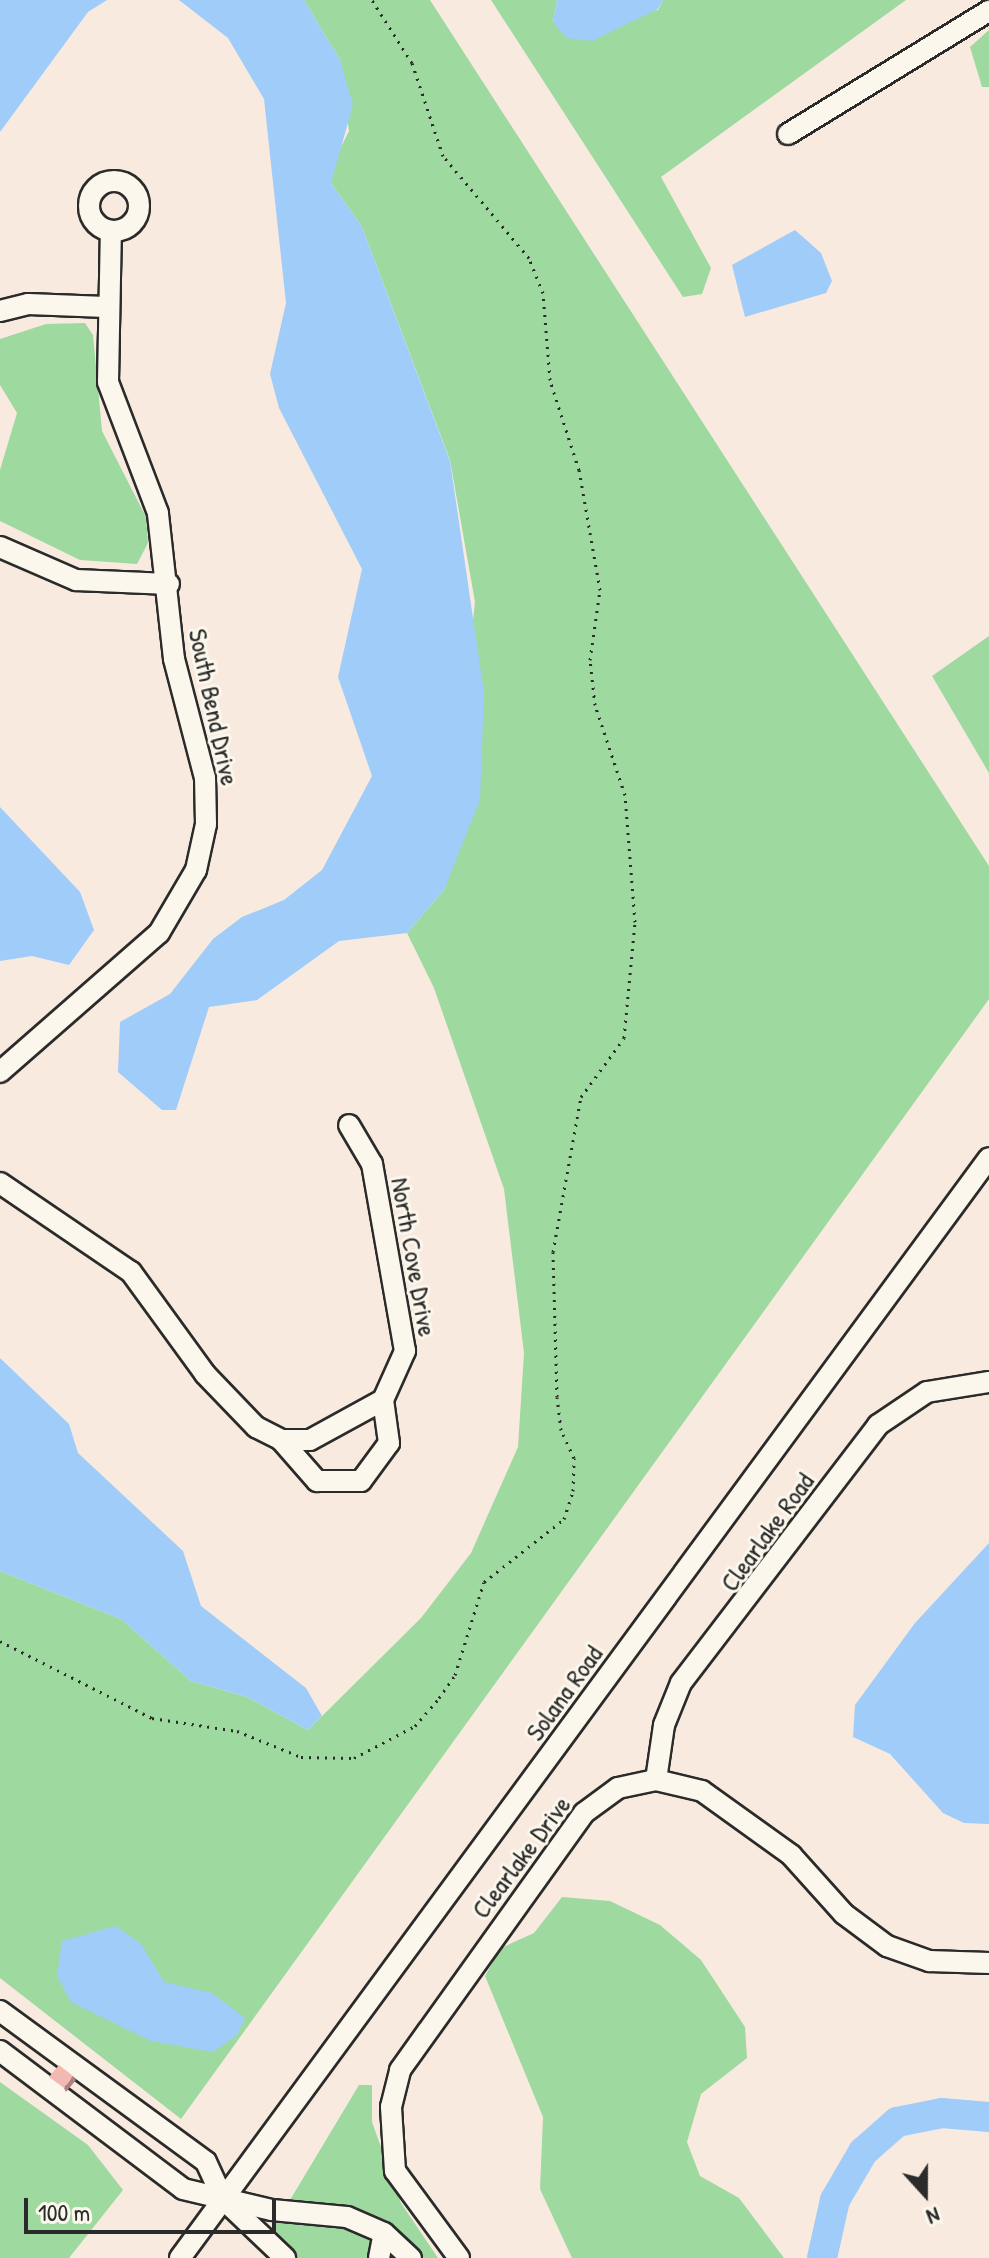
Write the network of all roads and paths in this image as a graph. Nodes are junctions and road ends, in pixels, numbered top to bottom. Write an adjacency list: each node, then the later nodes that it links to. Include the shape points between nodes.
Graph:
1 (372, 0): 18 (path, via 412,63 443,156 510,229 539,281 550,380 579,470 600,590 590,660 595,705 625,795 635,922 624,1038 581,1097 553,1252 557,1397 561,1430 574,1458 573,1491 564,1519 484,1582 455,1675 439,1698 415,1726 354,1758 301,1757 237,1731 152,1718)
2 (989, 11): 3 (street)
3 (788, 134)
4 (111, 231): 5 (street, South Bend Drive)
5 (106, 307): 6 (street, via 41,303); 8 (street, South Bend Drive, via 108,382 158,513)
6 (0, 311)
7 (0, 547): 8 (street, via 76,580)
8 (169, 584): 9 (street, South Bend Drive, via 174,659 206,789 196,870 174,914 141,951)
9 (0, 1072)
10 (349, 1125): 16 (street, North Cove Drive, via 372,1164 404,1335 402,1368)
11 (989, 1158): 25 (street, Solana Road)
12 (0, 1183): 13 (street)
13 (23, 1198): 14 (street); 17 (street, via 131,1272 229,1402)
14 (0, 1202)
15 (989, 1382): 19 (street, Clearlake Road, via 927,1392 878,1425 681,1683 664,1725)
16 (383, 1400): 17 (street, via 315,1438); 17 (street, via 389,1443 361,1481 317,1481)
17 (281, 1440)
18 (0, 1641)
19 (656, 1780): 20 (street, via 716,1799 791,1855 844,1914 887,1946 929,1961); 31 (street, Clearlake Drive, via 618,1788 584,1813 400,2070 391,2107 395,2171)
20 (989, 1963)
21 (0, 2011): 22 (street)
22 (52, 2047): 24 (street); 25 (street, via 206,2162)
23 (0, 2051): 24 (street)
24 (30, 2074): 25 (street, via 183,2189)
25 (223, 2199): 26 (street, via 347,2217); 27 (street, Solana Road); 28 (street)
26 (384, 2233): 29 (street); 30 (street)
27 (180, 2258)
28 (285, 2258)
29 (379, 2258)
30 (411, 2258)
31 (459, 2258)

